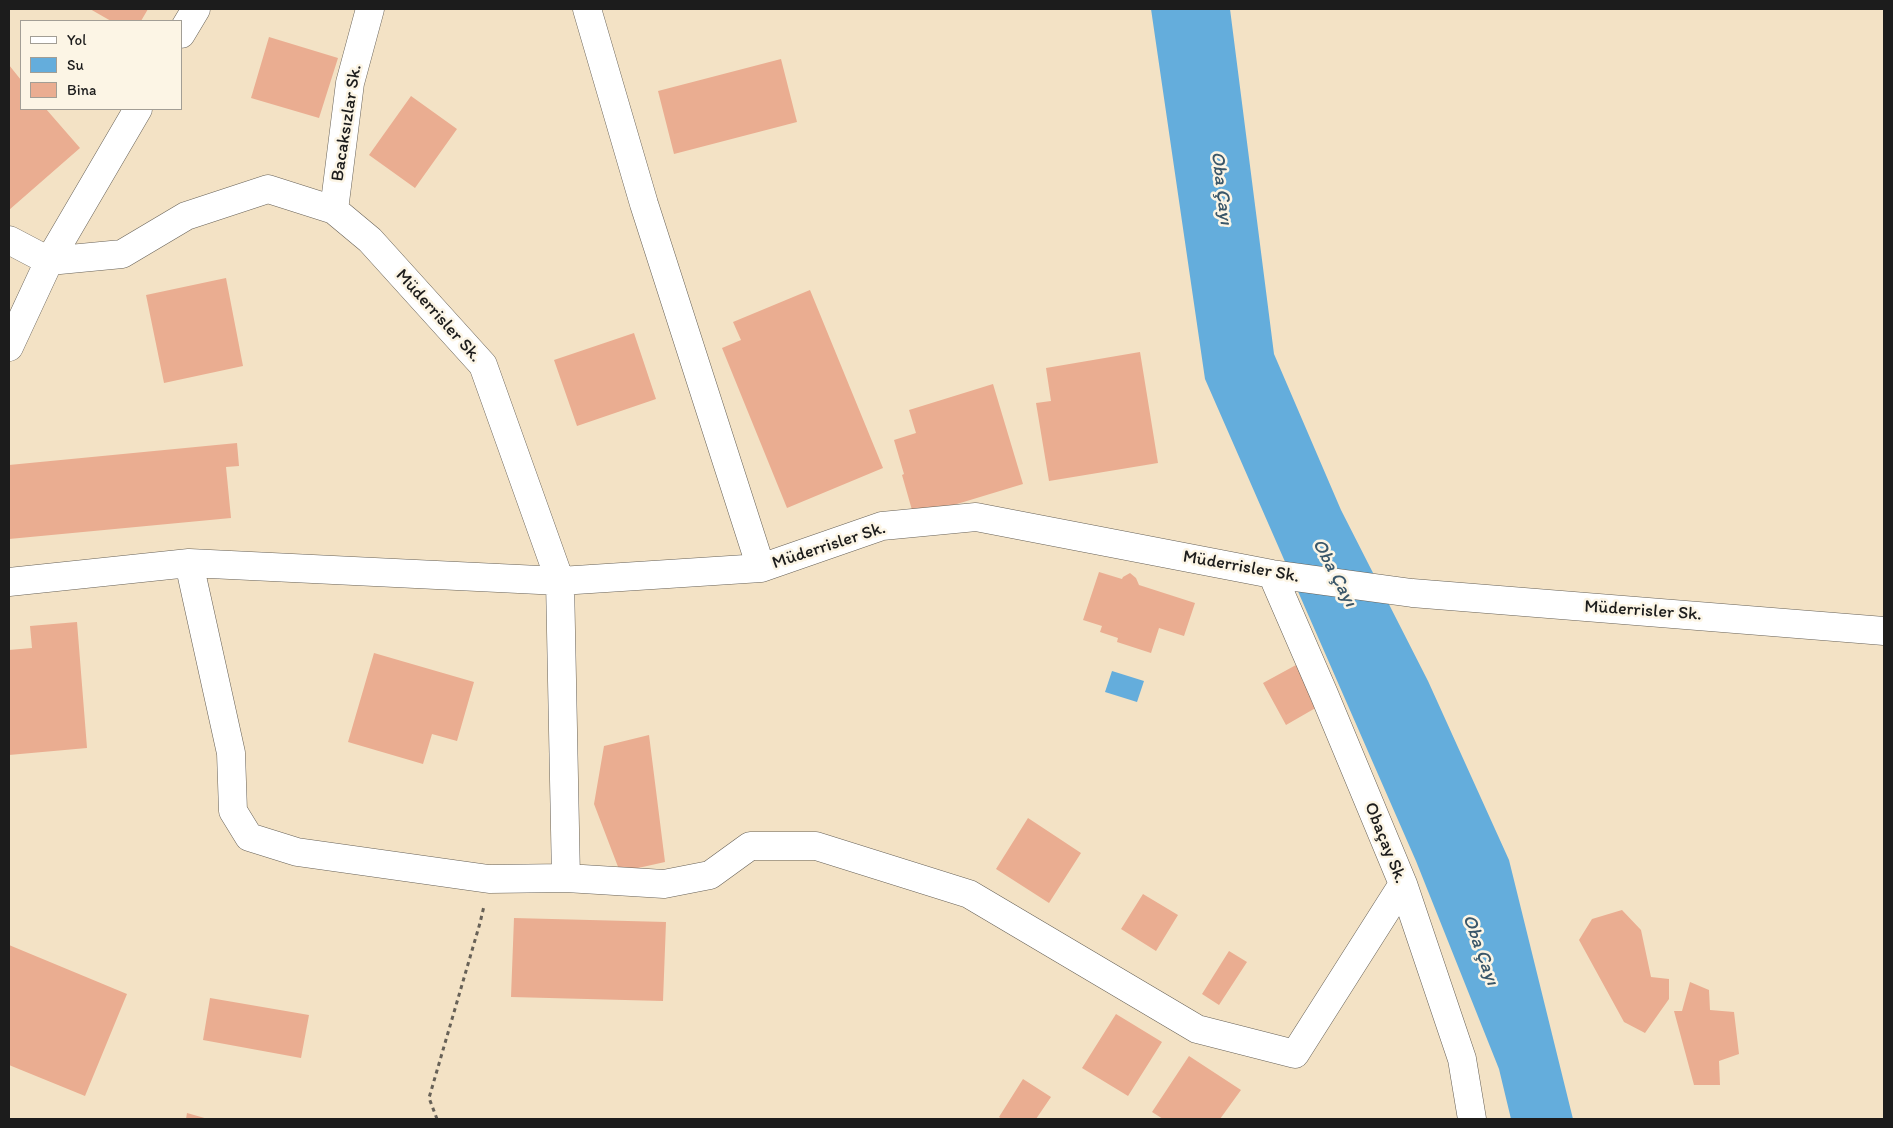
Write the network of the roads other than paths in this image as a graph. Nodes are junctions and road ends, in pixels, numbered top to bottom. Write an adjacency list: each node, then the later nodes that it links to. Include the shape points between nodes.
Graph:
1 (196, 9): 4 (street)
2 (370, 9): 6 (street, Bacaksızlar Sk., via 350,83)
3 (587, 9): 11 (street, via 644,204)
4 (182, 32)
5 (137, 110): 8 (street)
6 (334, 210): 8 (street, Müderrisler Sk., via 268,189 186,216 122,254); 13 (street, Müderrisler Sk., via 370,240 483,365)
7 (9, 240): 8 (street)
8 (49, 261): 9 (street)
9 (9, 347)
10 (189, 563): 13 (street); 14 (street); 16 (street, via 232,753 233,811 250,837 298,852 489,879)
11 (761, 568): 12 (street, Müderrisler Sk., via 882,526 976,517); 13 (street, Müderrisler Sk.)
12 (1272, 574): 15 (street, Müderrisler Sk., via 1412,593); 17 (street, Obaçay Sk.)
13 (560, 581): 16 (street)
14 (9, 582)
15 (1884, 631)
16 (566, 878): 17 (street, via 664,884 710,875 750,846 816,846 969,894 1197,1029 1295,1054)
17 (1403, 884): 18 (street, Obaçay Sk., via 1462,1059)
18 (1472, 1119)

